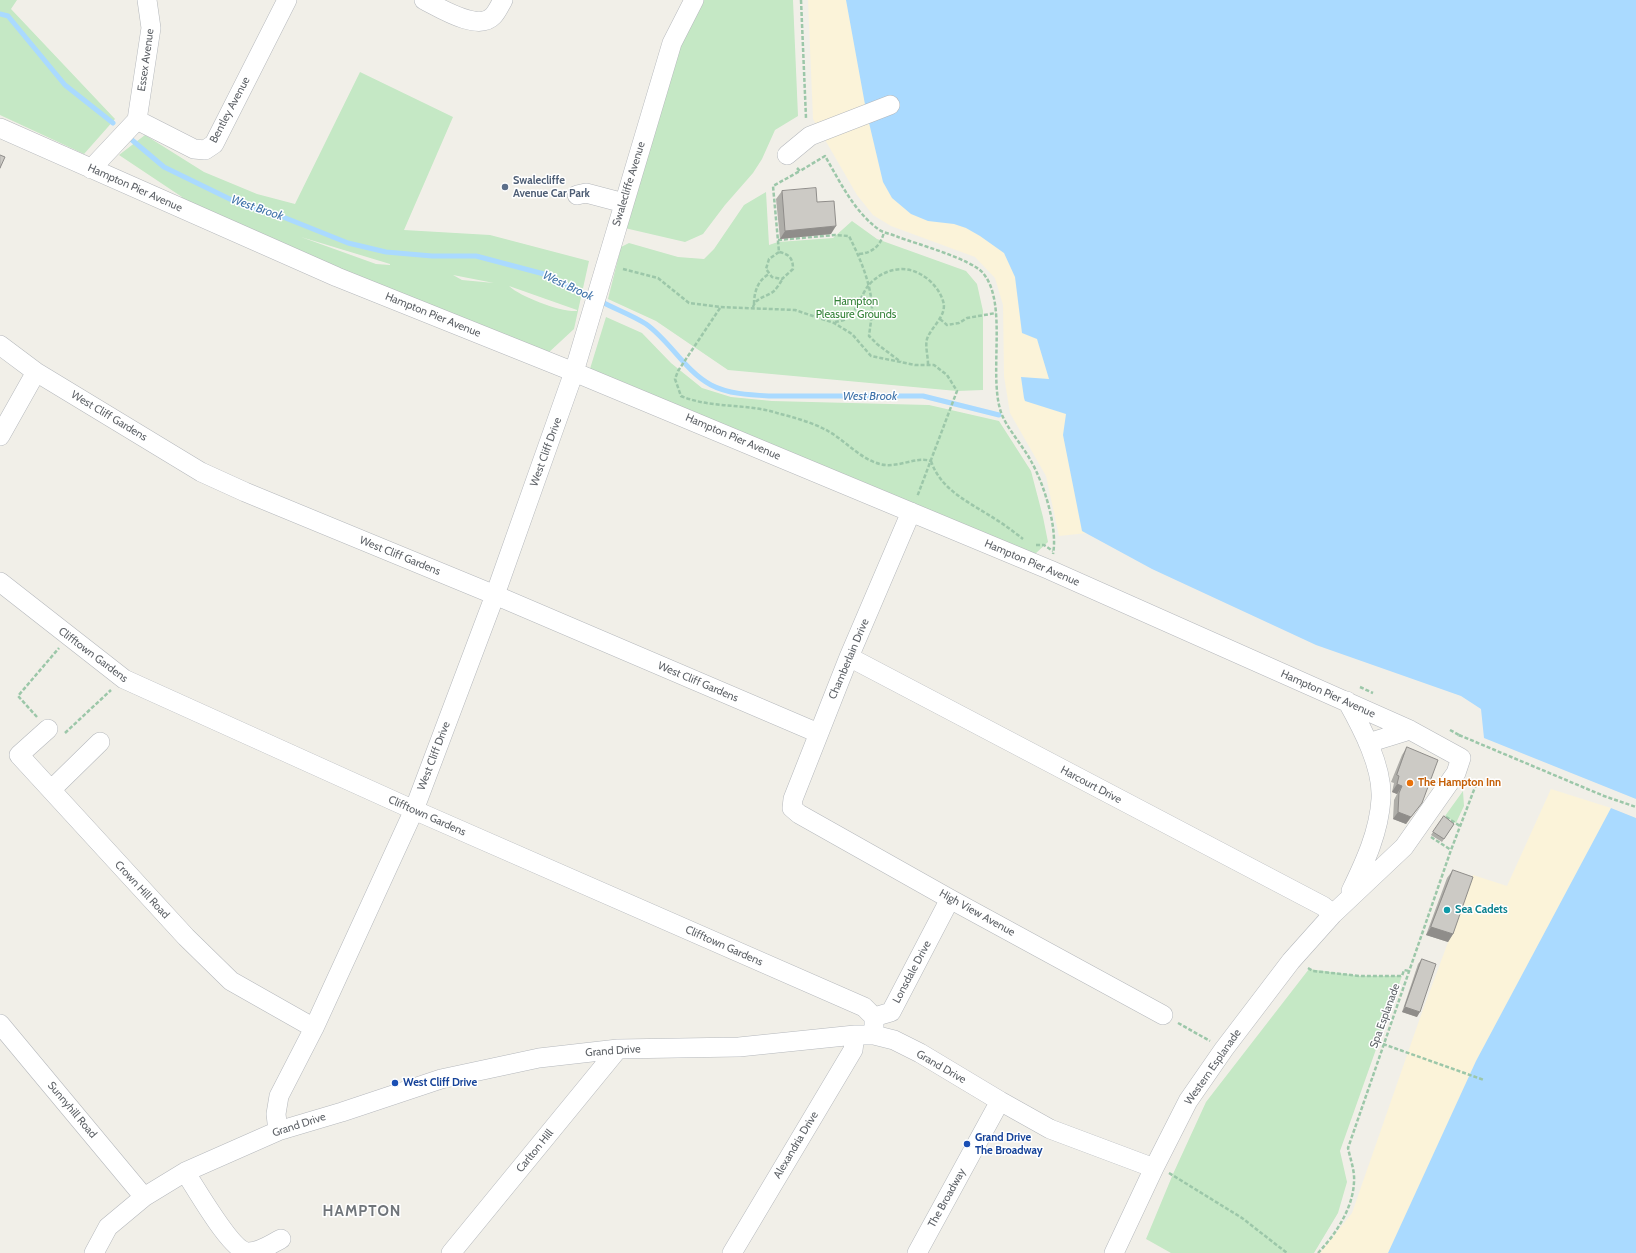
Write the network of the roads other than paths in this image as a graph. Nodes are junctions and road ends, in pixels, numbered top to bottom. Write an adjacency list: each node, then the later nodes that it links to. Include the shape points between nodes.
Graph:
1 (147, 0): 7 (street, Essex Avenue, via 152,28)
2 (287, 0): 7 (street, Bentley Avenue, via 214,144 205,150 194,149)
3 (424, 0): 4 (street, via 458,17 477,23 492,17)
4 (503, 0)
5 (694, 0): 13 (street, Swalecliffe Avenue, via 672,43)
6 (890, 105): 9 (street, via 810,136)
7 (137, 120): 10 (street)
8 (0, 128): 10 (street, Hampton Pier Avenue)
9 (787, 155)
10 (91, 169): 13 (street, Hampton Pier Avenue, via 337,277)
11 (0, 344): 12 (street, West Cliff Gardens)
12 (36, 372): 14 (street); 17 (street, West Cliff Gardens, via 201,472)
13 (574, 372): 15 (street, Hampton Pier Avenue); 17 (street, West Cliff Drive)
14 (0, 436)
15 (911, 512): 18 (street, Chamberlain Drive); 19 (street, Hampton Pier Avenue, via 1050,570)
16 (0, 582): 28 (street, Clifftown Gardens, via 124,679)
17 (495, 595): 22 (street, West Cliff Gardens); 28 (street, West Cliff Drive)
18 (849, 657): 22 (street, Chamberlain Drive); 32 (street, Harcourt Drive, via 1323,906)
19 (1347, 702): 21 (street, Hampton Pier Avenue); 24 (street, Western Esplanade)
20 (48, 729): 26 (street, Crown Hill Road, via 19,755)
21 (1410, 730): 24 (street); 25 (street, Hampton Pier Avenue)
22 (818, 733): 27 (street, Chamberlain Drive, via 792,799)
23 (100, 742): 26 (street)
24 (1368, 743): 29 (street, Western Esplanade, via 1379,774 1382,798)
25 (1461, 758): 30 (street, Western Esplanade, via 1456,773)
26 (51, 790): 36 (street, Crown Hill Road, via 186,937 231,981)
27 (792, 808): 31 (street, High View Avenue)
28 (414, 810): 34 (street, Clifftown Gardens, via 864,1007); 36 (street, West Cliff Drive)
29 (1375, 833): 30 (street, via 1386,843); 32 (street, Western Esplanade, via 1368,854)
30 (1404, 847): 32 (street, Western Esplanade)
31 (950, 899): 33 (street, High View Avenue); 34 (street, Lonsdale Drive, via 891,1012)
32 (1339, 908): 41 (street, Western Esplanade, via 1291,961 1224,1049 1188,1100)
33 (1163, 1015)
34 (874, 1016): 37 (street)
35 (0, 1024): 43 (street, Sunnyhill Road)
36 (314, 1028): 40 (street, West Cliff Drive, via 279,1096 276,1114)
37 (864, 1035): 38 (street, Grand Drive, via 739,1047); 39 (street, Grand Drive, via 894,1040); 47 (street, Alexandria Drive)
38 (618, 1049): 40 (street, Grand Drive, via 539,1058 441,1079); 46 (street, Carlton Hill)
39 (1000, 1101): 41 (street, Grand Drive, via 1050,1129); 48 (street, The Broadway)
40 (278, 1131): 42 (street, Grand Drive)
41 (1154, 1168): 49 (street, Western Esplanade)
42 (185, 1172): 43 (street, Grand Drive); 44 (street, via 228,1237 241,1249 247,1252 256,1251)
43 (144, 1197): 45 (street, Grand Drive, via 108,1227)
44 (281, 1239)
45 (94, 1253)
46 (451, 1253)
47 (732, 1253)
48 (917, 1253)
49 (1114, 1253)

